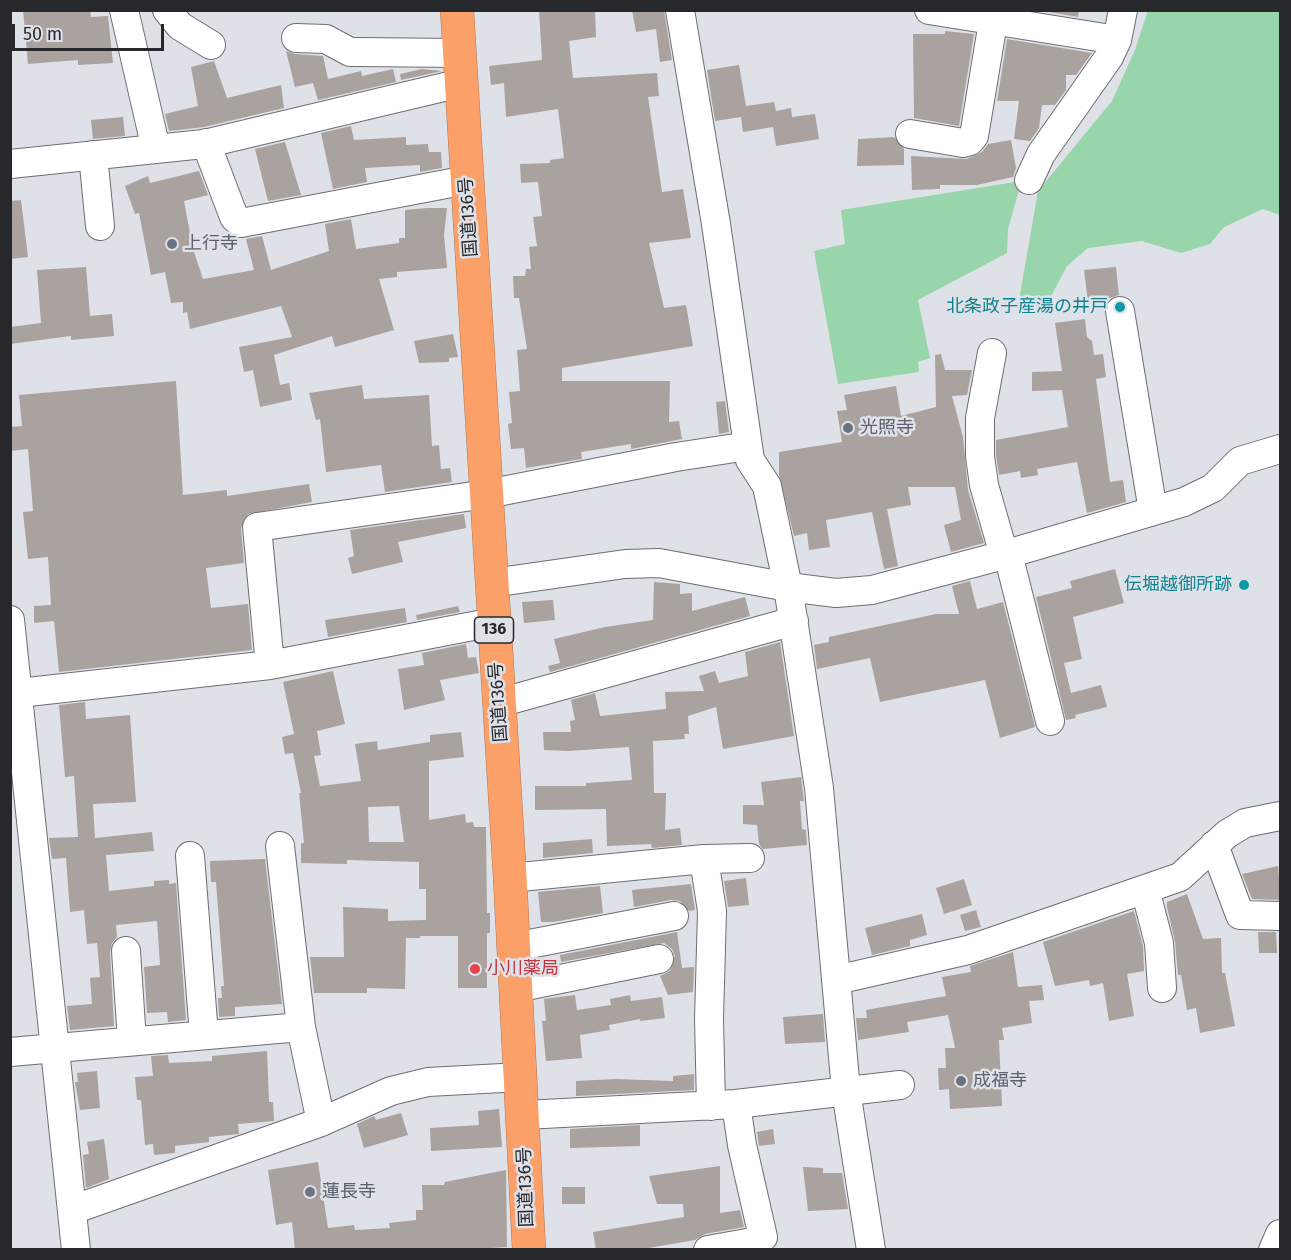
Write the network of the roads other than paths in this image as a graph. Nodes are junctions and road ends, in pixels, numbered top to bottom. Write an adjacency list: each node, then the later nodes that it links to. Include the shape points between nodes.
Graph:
1 (124, 10): 14 (street)
2 (167, 10): 10 (street, via 180,26)
3 (457, 10): 11 (highway, 国道136号 / 136)
4 (680, 10): 22 (street)
5 (929, 10): 7 (street)
6 (1124, 10): 9 (street)
7 (994, 16): 9 (street); 12 (street, via 974,136 963,143)
8 (296, 38): 11 (street, via 326,39 350,52)
9 (1117, 40): 18 (street, via 1041,154)
10 (211, 45)
11 (460, 68): 13 (street); 17 (highway, 国道136号 / 136)
12 (910, 134)
13 (206, 143): 14 (street); 17 (street, via 234,217 241,223)
14 (156, 148): 15 (street)
15 (93, 155): 16 (street); 19 (street)
16 (10, 164)
17 (467, 180): 24 (highway, 国道136号 / 136)
18 (1029, 180)
19 (100, 226)
20 (1120, 311): 25 (street)
21 (992, 353): 26 (street, via 980,418 980,456 984,485)
22 (748, 446): 24 (street); 28 (street, via 750,460 767,486)
23 (1281, 449): 25 (street, via 1240,461 1204,494)
24 (487, 494): 27 (highway, 国道136号 / 136); 32 (street, via 257,527)
25 (1153, 511): 26 (street)
26 (1006, 554): 28 (street, via 872,590 836,593); 35 (street)
27 (492, 583): 28 (street, via 625,564 659,563); 31 (highway, 国道136号 / 136)
28 (788, 587): 30 (street)
29 (10, 620): 33 (street)
30 (794, 621): 34 (street); 49 (street, via 819,788)
31 (494, 622): 32 (street); 34 (highway, 国道136号 / 136)
32 (270, 665): 33 (street)
33 (14, 694): 55 (street)
34 (499, 703): 42 (highway, 国道136号 / 136)
35 (1050, 721)
36 (1281, 816): 37 (street, via 1245,823)
37 (1214, 845): 43 (street, via 1180,877); 45 (street, via 1240,915)
38 (280, 846): 52 (street)
39 (189, 856): 53 (street)
40 (750, 858): 41 (street)
41 (704, 859): 42 (street); 60 (street, via 712,911 709,1019)
42 (510, 878): 46 (highway, 国道136号 / 136)
43 (1145, 889): 49 (street, via 968,950); 51 (street, via 1159,944)
44 (674, 916): 46 (street)
45 (1281, 916)
46 (513, 947): 50 (highway, 国道136号 / 136)
47 (126, 951): 54 (street)
48 (659, 959): 50 (street)
49 (836, 980): 59 (street)
50 (516, 988): 57 (highway, 国道136号 / 136)
51 (1162, 988)
52 (301, 1027): 53 (street); 62 (street)
53 (204, 1035): 54 (street)
54 (132, 1041): 55 (street)
55 (56, 1047): 56 (street); 63 (street)
56 (10, 1052)
57 (521, 1077): 61 (highway, 国道136号 / 136); 62 (street, via 428,1082 391,1091)
58 (900, 1085): 59 (street)
59 (846, 1091): 60 (street); 68 (street)
60 (723, 1105): 61 (street); 67 (street, via 742,1145 763,1237)
61 (524, 1116): 66 (highway, 国道136号 / 136)
62 (321, 1122): 63 (street)
63 (72, 1210): 65 (street)
64 (1281, 1234): 69 (street)
65 (76, 1250)
66 (529, 1250)
67 (708, 1250)
68 (871, 1250)
69 (1273, 1250)

